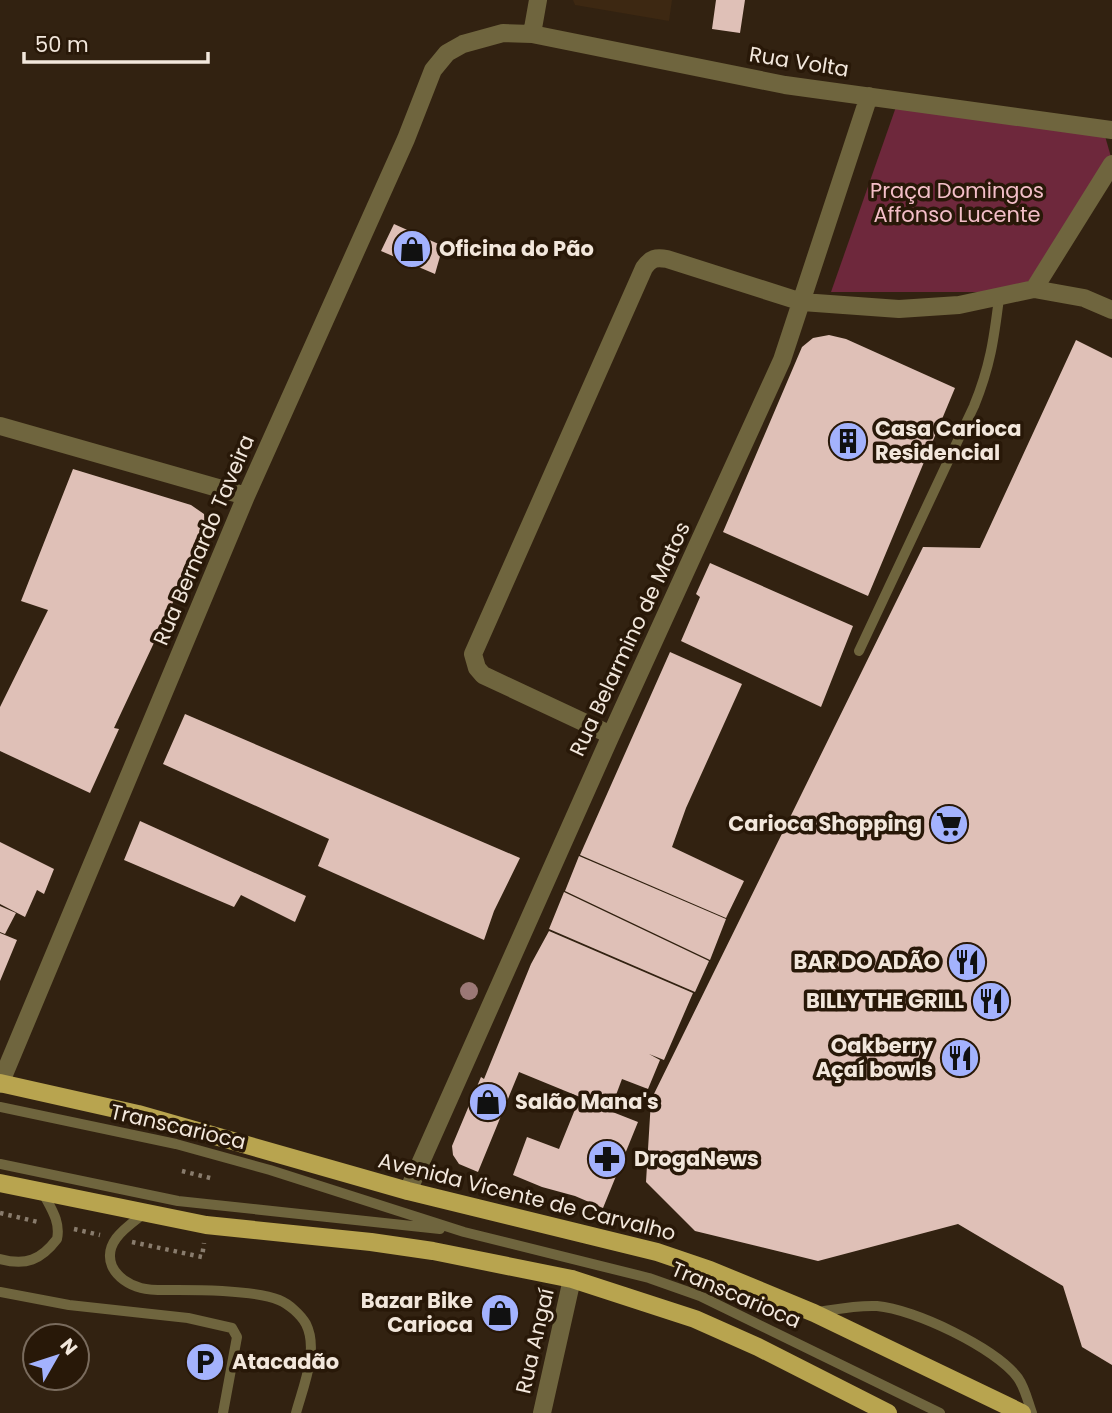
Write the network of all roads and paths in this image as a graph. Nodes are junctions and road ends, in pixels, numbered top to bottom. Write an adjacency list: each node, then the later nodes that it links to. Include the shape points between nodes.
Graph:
1 (538, 0): 2 (street)
2 (532, 34): 3 (street, Rua Volta); 4 (street, Rua Volta, via 785,85)
3 (480, 38): 12 (street, Rua Bernardo Taveira, via 447,53 433,70)
4 (869, 96): 5 (street, Rua Volta); 9 (street, Rua Belarmino de Matos)
5 (1112, 130)
6 (1112, 164): 7 (street)
7 (1034, 289): 8 (street); 10 (street, via 1084,298)
8 (999, 298): 9 (street, via 899,309); 13 (lane, via 988,372)
9 (803, 302): 14 (street, Rua Belarmino de Matos, via 782,360); 14 (street, via 667,258 650,260 633,292 473,654 483,674)
10 (1112, 310)
11 (0, 426): 12 (street)
12 (246, 496): 15 (street, Rua Bernardo Taveira)
13 (859, 651)
14 (611, 734): 22 (street, Rua Belarmino de Matos)
15 (0, 1084): 22 (main road, Avenida Vicente de Carvalho, via 138,1114)
16 (0, 1107): 24 (lane, Transcarioca, via 186,1147)
17 (0, 1164): 24 (lane, Transcarioca, via 178,1201)
18 (182, 1171): 19 (path)
19 (214, 1179)
20 (0, 1183): 21 (main road)
21 (42, 1191): 23 (main road); 25 (lane, via 59,1226 57,1238 33,1261)
22 (408, 1191): 28 (main road, Avenida Vicente de Carvalho, via 657,1252)
23 (147, 1212): 26 (main road, via 206,1225 372,1241); 30 (lane, via 116,1238 109,1257 125,1281 140,1288 279,1300 306,1324 311,1341)
24 (464, 1232): 33 (lane, Transcarioca, via 649,1278 700,1296)
25 (0, 1259)
26 (572, 1279): 31 (street, Rua Angaí); 32 (main road, via 695,1319)
27 (0, 1292): 29 (lane, via 232,1328 237,1337)
28 (814, 1313): 34 (main road, Avenida Vicente de Carvalho); 35 (lane, via 855,1305 880,1307 962,1337 1007,1365 1020,1381)
29 (223, 1413)
30 (296, 1413)
31 (542, 1413)
32 (888, 1413)
33 (940, 1413)
34 (1022, 1413)
35 (1032, 1413)

